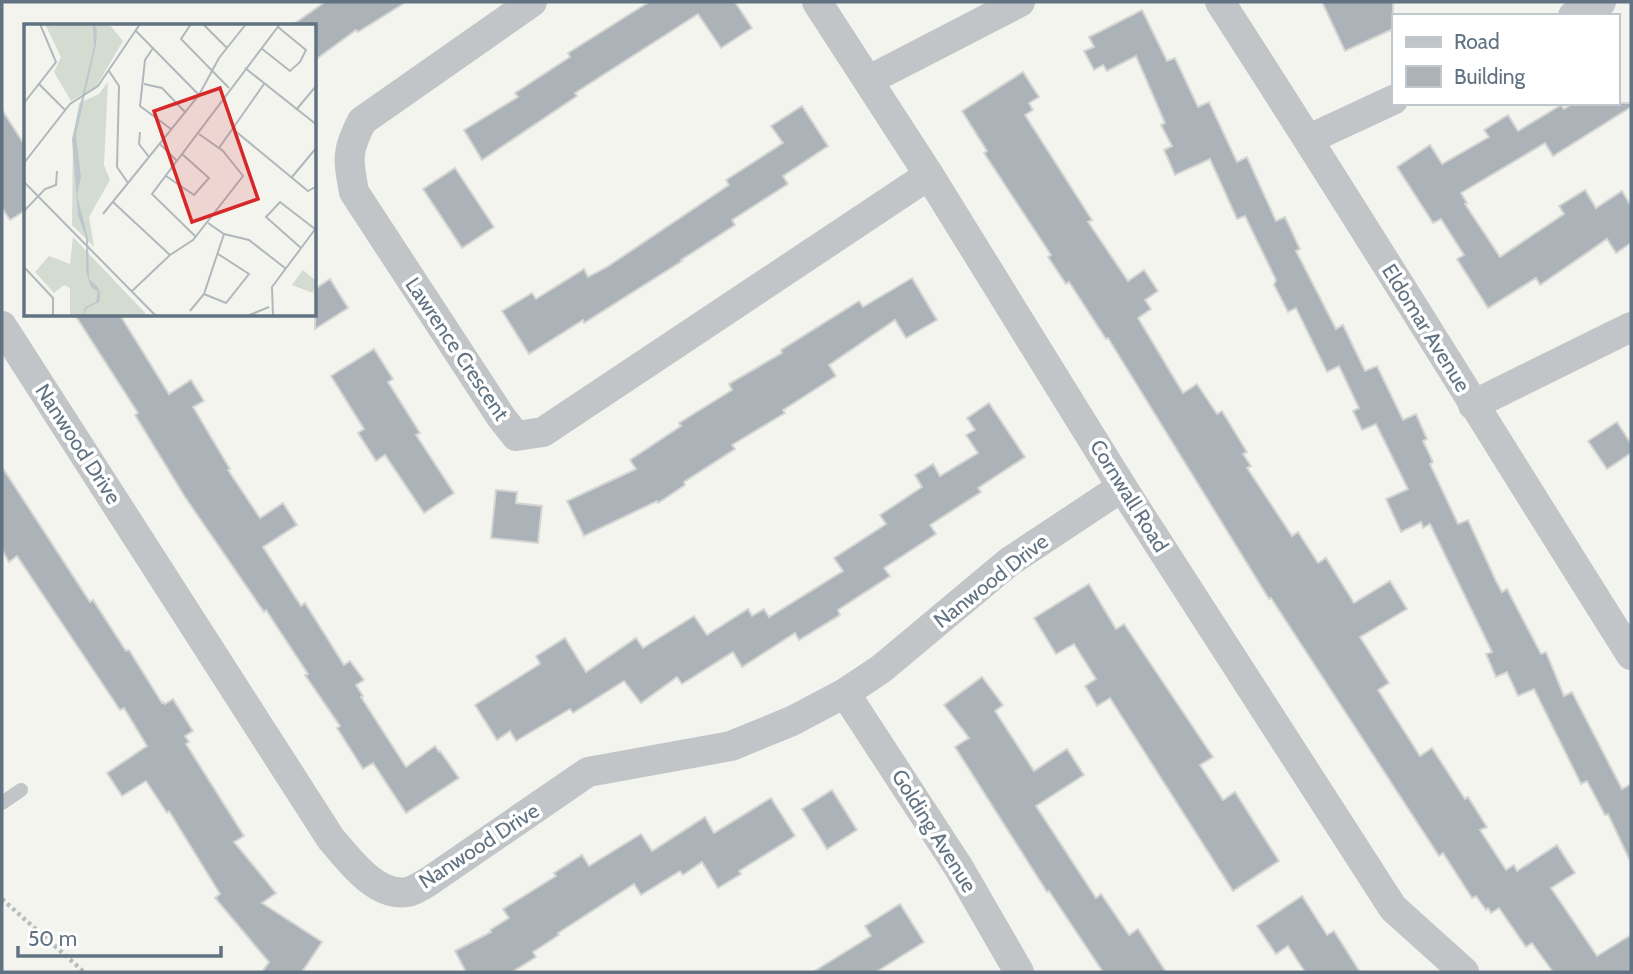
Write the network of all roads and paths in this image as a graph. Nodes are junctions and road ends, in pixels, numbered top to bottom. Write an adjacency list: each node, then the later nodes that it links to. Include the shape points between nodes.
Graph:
1 (532, 2): 10 (street, Lawrence Crescent, via 362,121 350,143 348,159 354,192 516,436 543,432)
2 (817, 2): 7 (street, Cornwall Road)
3 (1020, 2): 7 (street)
4 (1220, 2): 9 (street, Eldomar Avenue)
5 (1601, 2): 6 (street)
6 (1577, 14)
7 (869, 80): 10 (street, Cornwall Road)
8 (1392, 100): 9 (street)
9 (1309, 139): 13 (street, Eldomar Avenue)
10 (929, 175): 14 (street, Cornwall Road)
11 (2, 326): 16 (street, Nanwood Drive, via 331,839 365,877 387,889 407,892 428,882 588,772 731,746)
12 (1631, 327): 13 (street)
13 (1473, 405): 15 (street, Eldomar Avenue)
14 (1122, 487): 16 (street, Nanwood Drive, via 1009,562 881,669); 22 (street, Cornwall Road, via 1393,908)
15 (1631, 655)
16 (845, 693): 20 (street, Golding Avenue, via 959,867)
17 (21, 790): 18 (lane)
18 (2, 803)
19 (2, 899): 21 (path)
20 (1010, 969)
21 (84, 972)
22 (1464, 972)

